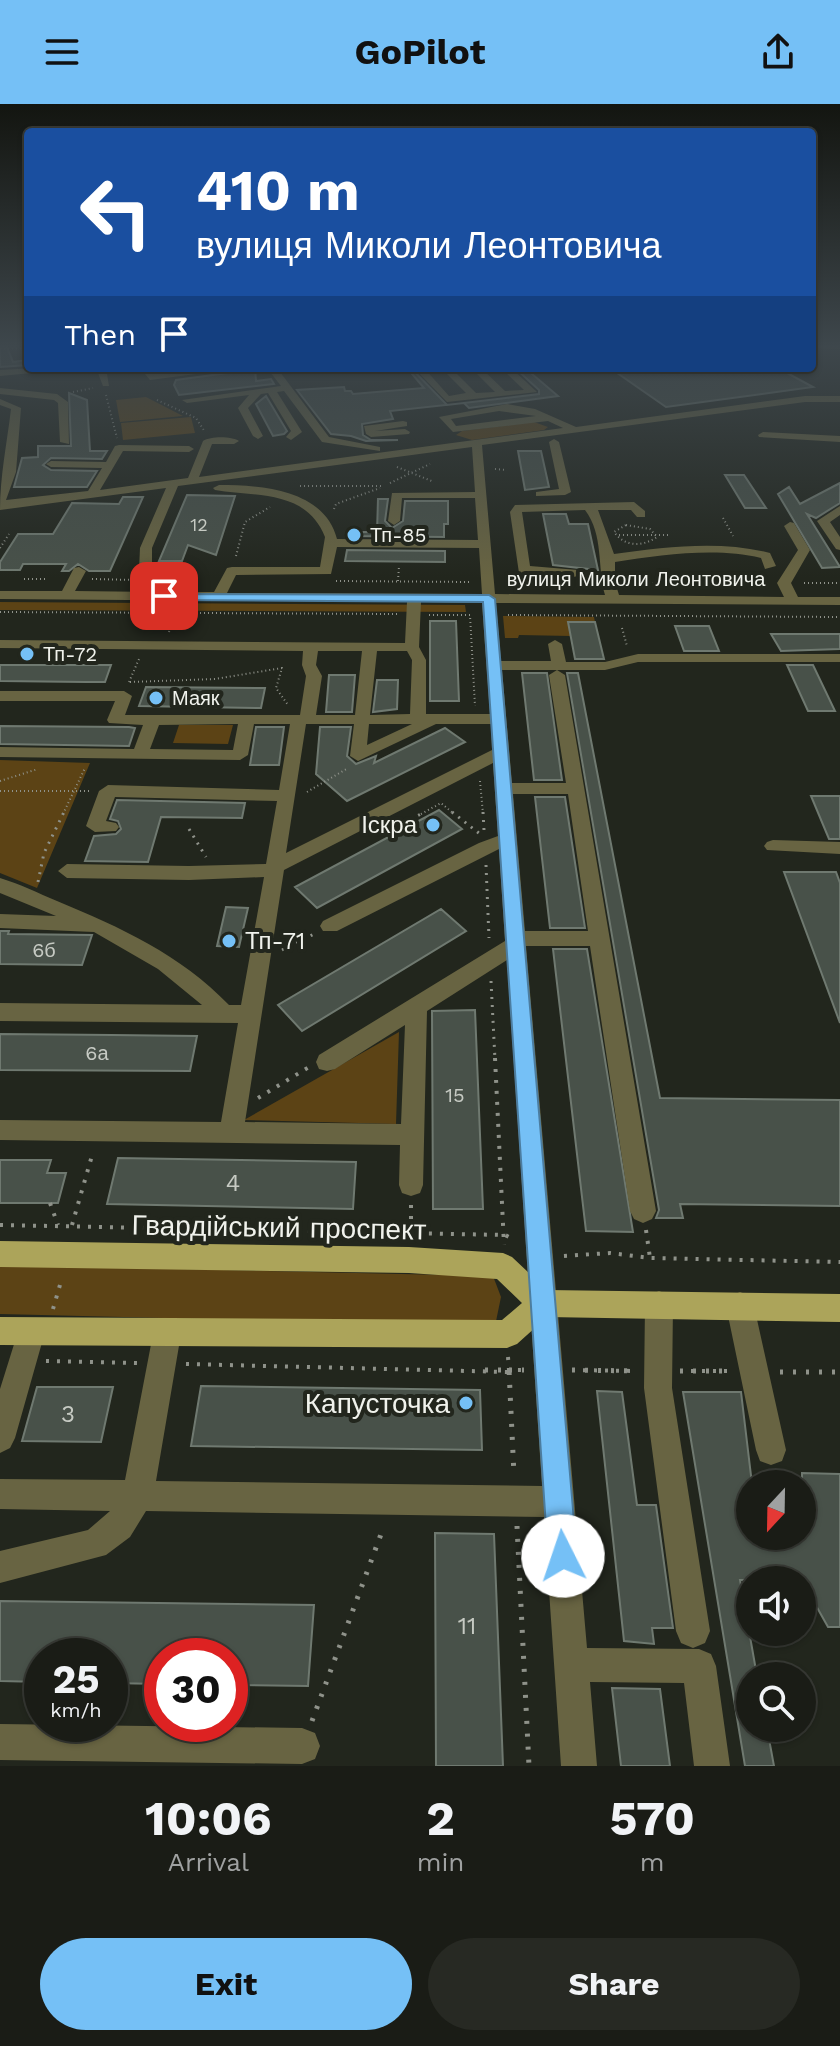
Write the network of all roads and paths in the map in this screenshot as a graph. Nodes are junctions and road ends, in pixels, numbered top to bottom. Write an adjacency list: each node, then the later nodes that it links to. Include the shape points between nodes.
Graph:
1 (15, 423): 29 (street)
2 (64, 423): 20 (street)
3 (114, 423): 23 (path)
4 (198, 423): 18 (path)
5 (251, 423): 15 (street)
6 (291, 423): 16 (street, via 297,432)
7 (313, 423): 26 (street, via 326,440)
8 (403, 423): 25 (street)
9 (448, 423): 10 (street, via 453,429)
10 (509, 423)
11 (558, 423): 13 (street)
12 (637, 423): 13 (street)
13 (577, 431): 22 (street)
14 (763, 435): 17 (street)
15 (258, 436)
16 (291, 437)
17 (840, 439)
18 (208, 441): 19 (street); 31 (street)
19 (234, 441)
20 (65, 442)
21 (554, 442): 35 (street, via 565,492)
22 (477, 444): 25 (street); 37 (street)
23 (119, 448): 24 (street); 28 (street)
24 (189, 449)
25 (418, 451): 26 (street)
26 (370, 453): 31 (street, via 355,460); 37 (path, via 443,489)
27 (51, 464): 28 (street)
28 (110, 465): 36 (street)
29 (9, 476): 30 (street); 38 (street)
30 (23, 476)
31 (192, 481): 32 (street)
32 (172, 487): 34 (street); 36 (street); 70 (street, via 146,548 145,570 158,577)
33 (393, 487): 34 (path)
34 (264, 491): 52 (street, via 301,501 320,518)
35 (532, 494)
36 (91, 495): 38 (street)
37 (481, 500): 43 (street, via 396,495); 53 (street)
38 (0, 505)
39 (588, 506): 41 (street, via 634,506); 58 (street); 63 (street, via 516,512 525,543 524,570)
40 (840, 510): 55 (street, via 823,521)
41 (641, 514)
42 (723, 518): 57 (path)
43 (394, 521)
44 (245, 522): 62 (path)
45 (631, 525): 48 (path, via 618,528); 49 (path); 50 (path)
46 (790, 526): 66 (street, via 804,550)
47 (9, 534): 56 (path)
48 (614, 535): 49 (path); 54 (path)
49 (635, 535): 50 (path); 54 (path)
50 (656, 535): 51 (path); 54 (path, via 653,542)
51 (671, 535)
52 (331, 543): 53 (street); 62 (street, via 326,571)
53 (485, 544): 76 (street)
54 (638, 545)
55 (840, 546)
56 (0, 548)
57 (741, 551): 58 (street, via 640,553); 60 (street, via 766,556)
58 (609, 559): 65 (street)
59 (399, 566): 64 (path)
60 (770, 566)
61 (79, 571): 69 (street)
62 (232, 571): 71 (street)
63 (573, 573)
64 (398, 581)
65 (608, 582): 66 (path); 73 (street)
66 (784, 583): 67 (path); 74 (street)
67 (840, 583)
68 (0, 595): 69 (street, вулиця Миколи Леонтовича)
69 (66, 596): 70 (street, вулиця Миколи Леонтовича)
70 (164, 596): 71 (street, вулиця Миколи Леонтовича)
71 (218, 597): 72 (street, вулиця Миколи Леонтовича)
72 (414, 598): 76 (street, вулиця Миколи Леонтовича); 79 (street)
73 (613, 599): 74 (street, вулиця Миколи Леонтовича); 76 (street, вулиця Миколи Леонтовича)
74 (793, 600): 75 (street, вулиця Миколи Леонтовича)
75 (840, 601)
76 (489, 607): 80 (path); 81 (path); 90 (street)
77 (0, 612): 78 (path)
78 (176, 613): 79 (path); 85 (path)
79 (413, 615): 80 (path); 88 (street)
80 (470, 615): 98 (path)
81 (840, 617)
82 (0, 644): 84 (street)
83 (555, 644): 91 (street)
84 (144, 645): 85 (street); 92 (path)
85 (164, 645): 86 (street)
86 (311, 646): 87 (street); 94 (street, via 314,676)
87 (370, 647): 88 (street); 95 (street)
88 (412, 647): 96 (street, via 419,660)
89 (840, 658): 91 (street, via 638,658)
90 (494, 665): 91 (street); 99 (street)
91 (558, 671): 109 (street)
92 (127, 689): 93 (street); 94 (path, via 282,668 276,688); 100 (street, via 115,720)
93 (0, 696)
94 (300, 717): 95 (street); 101 (street); 113 (street)
95 (360, 719): 96 (street); 106 (street)
96 (418, 719): 97 (street)
97 (436, 719): 98 (street); 106 (street)
98 (476, 719): 99 (street)
99 (498, 719): 103 (street)
100 (153, 720): 101 (street); 105 (street)
101 (247, 721): 105 (street, via 240,755)
102 (0, 752): 104 (street)
103 (501, 752): 107 (street); 108 (street)
104 (91, 753): 105 (street); 111 (path)
105 (140, 754)
106 (358, 756): 113 (path, via 348,768)
107 (479, 763): 114 (path, via 484,838 441,803); 121 (street)
108 (503, 788): 109 (street); 117 (street)
109 (576, 789): 129 (street)
110 (0, 791): 111 (path)
111 (74, 791): 112 (path); 125 (path, via 44,853)
112 (108, 791): 113 (street); 115 (street, via 95,826)
113 (285, 801): 121 (street)
114 (411, 819)
115 (110, 827)
116 (189, 829): 123 (path)
117 (507, 840): 119 (street); 130 (street)
118 (773, 846): 120 (street)
119 (485, 847): 128 (street); 132 (path)
120 (840, 848)
121 (274, 868): 123 (street); 131 (street)
122 (67, 871): 123 (street)
123 (214, 872)
124 (0, 885): 125 (street)
125 (37, 900): 127 (street)
126 (0, 921): 127 (street)
127 (97, 925): 135 (street, via 171,967)
128 (330, 926): 131 (path)
129 (600, 939): 130 (street); 144 (street)
130 (515, 942): 132 (street); 150 (street)
131 (259, 959): 136 (street)
132 (490, 960): 133 (street); 149 (path)
133 (416, 1006): 137 (street); 141 (street)
134 (0, 1012): 135 (street)
135 (224, 1014): 136 (street)
136 (250, 1014): 138 (street)
137 (327, 1062): 138 (path, via 300,1070)
138 (233, 1122): 140 (street); 141 (street)
139 (0, 1130): 140 (street)
140 (99, 1131): 147 (path)
141 (413, 1135): 142 (street)
142 (411, 1185): 148 (path)
143 (50, 1203): 146 (path)
144 (643, 1211): 153 (path)
145 (0, 1225): 146 (path)
146 (58, 1225): 147 (path)
147 (72, 1225): 148 (path)
148 (411, 1231): 149 (path)
149 (505, 1235): 150 (path)
150 (539, 1252): 153 (path); 155 (street)
151 (0, 1254): 152 (main road, Гвардійський проспект)
152 (68, 1255): 155 (main road, Гвардійський проспект, via 503,1266); 160 (path)
153 (650, 1258): 154 (path)
154 (840, 1262)
155 (542, 1303): 156 (main road); 161 (main road, via 507,1334); 169 (street)
156 (659, 1305): 157 (main road); 171 (street, via 658,1388)
157 (740, 1306): 158 (main road); 164 (street)
158 (840, 1308)
159 (0, 1331): 160 (main road)
160 (39, 1332): 161 (main road); 162 (street)
161 (164, 1348): 162 (path); 166 (street); 168 (path, via 509,1370)
162 (23, 1361): 163 (street)
163 (0, 1438)
164 (771, 1450)
165 (0, 1494): 166 (street)
166 (138, 1495): 167 (street); 170 (street, via 119,1526 95,1544)
167 (394, 1499): 168 (street); 174 (path)
168 (516, 1501): 169 (street); 175 (path)
169 (558, 1502): 172 (street)
170 (0, 1567)
171 (693, 1631)
172 (571, 1665): 176 (street); 177 (street, via 699,1666)
173 (0, 1742): 174 (street)
174 (302, 1746)
175 (529, 1766)
176 (579, 1766)
177 (712, 1766)

